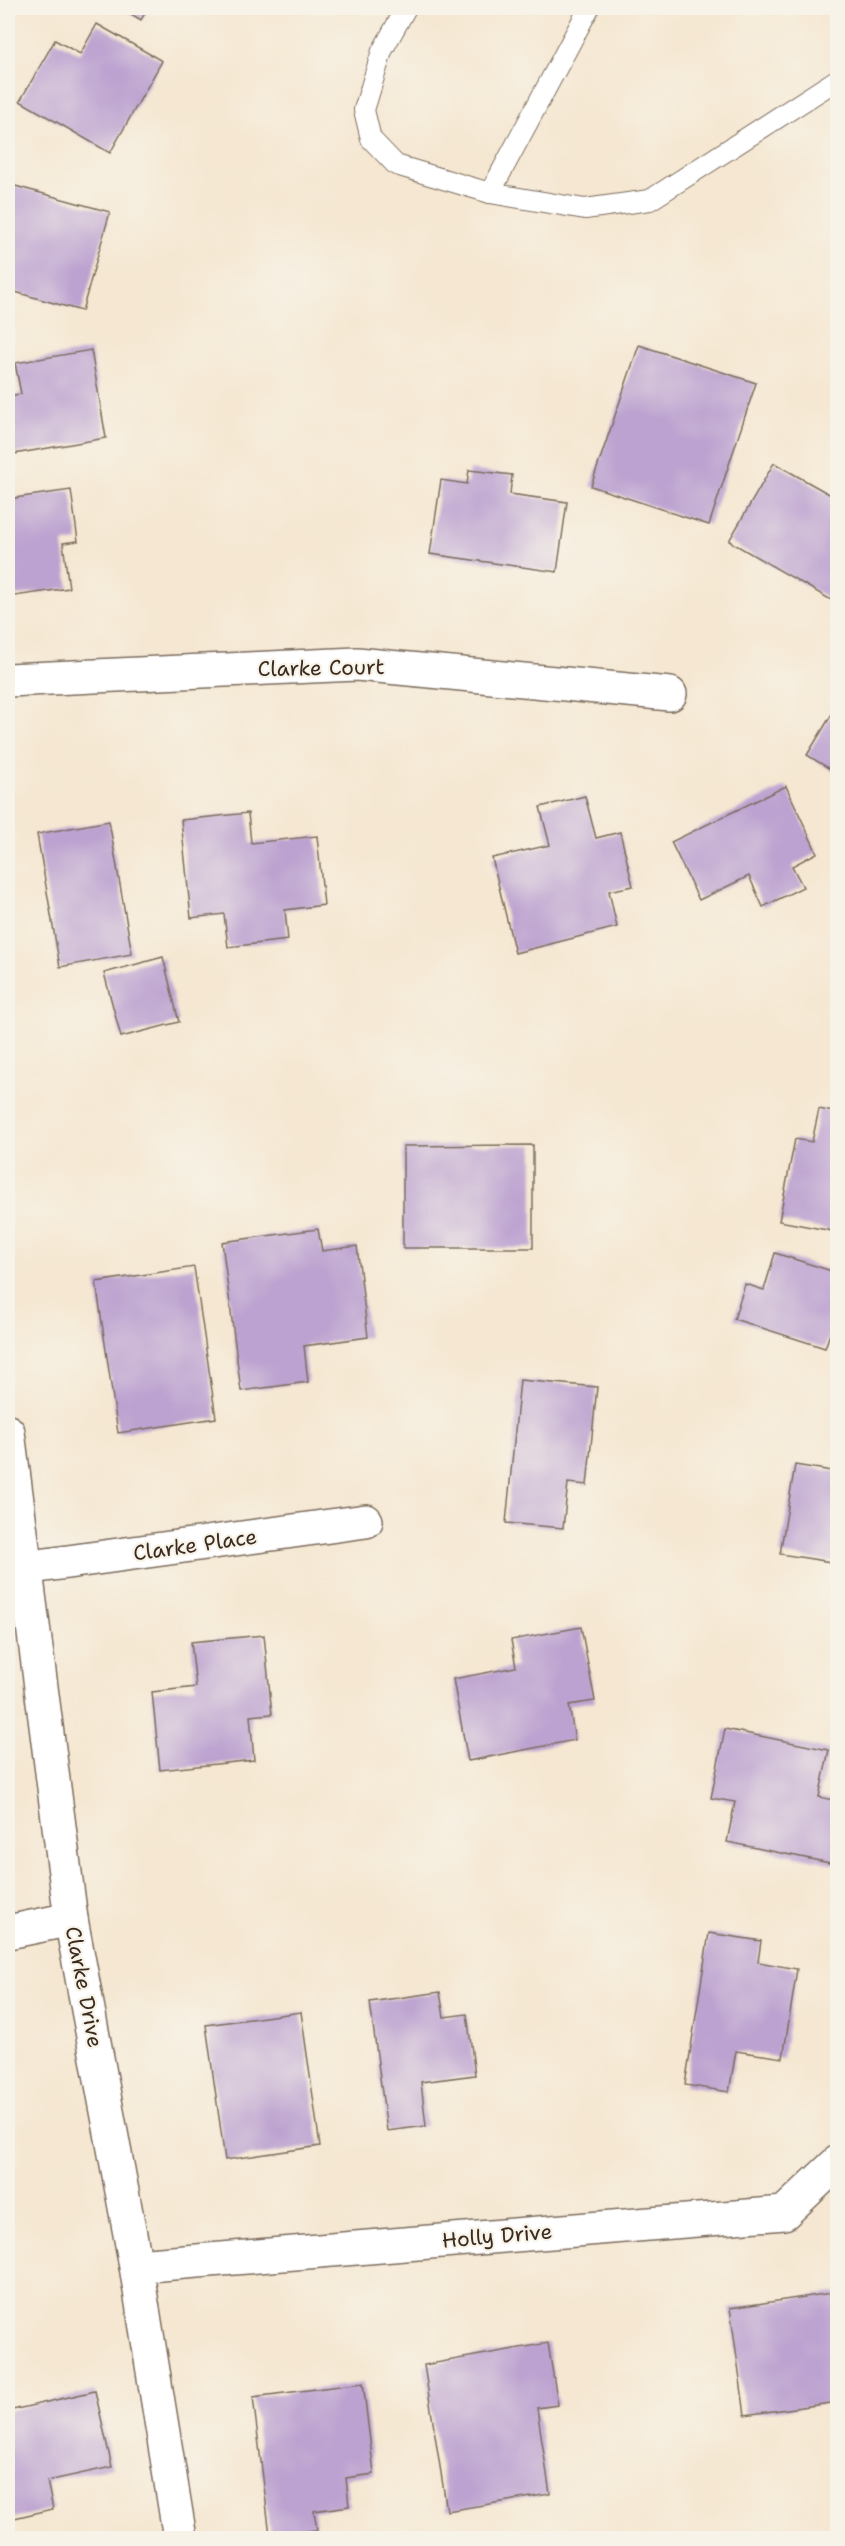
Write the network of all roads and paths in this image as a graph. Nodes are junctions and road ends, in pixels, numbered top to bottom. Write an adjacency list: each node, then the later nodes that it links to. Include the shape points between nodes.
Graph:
1 (406, 8): 4 (lane, via 382,51 364,110 370,139 396,165)
2 (589, 8): 4 (lane)
3 (837, 79): 4 (lane, via 650,200 585,209)
4 (490, 193)
5 (8, 680): 6 (street, Clarke Court, via 357,664)
6 (670, 694)
7 (8, 1432): 9 (street, Clarke Drive)
8 (366, 1521): 9 (street, Clarke Place)
9 (24, 1569): 10 (street, Clarke Drive)
10 (71, 1919): 11 (street); 13 (street, Clarke Drive)
11 (8, 1932)
12 (837, 2162): 13 (street, Holly Drive, via 784,2213)
13 (136, 2266): 14 (street, Clarke Drive)
14 (180, 2538)

